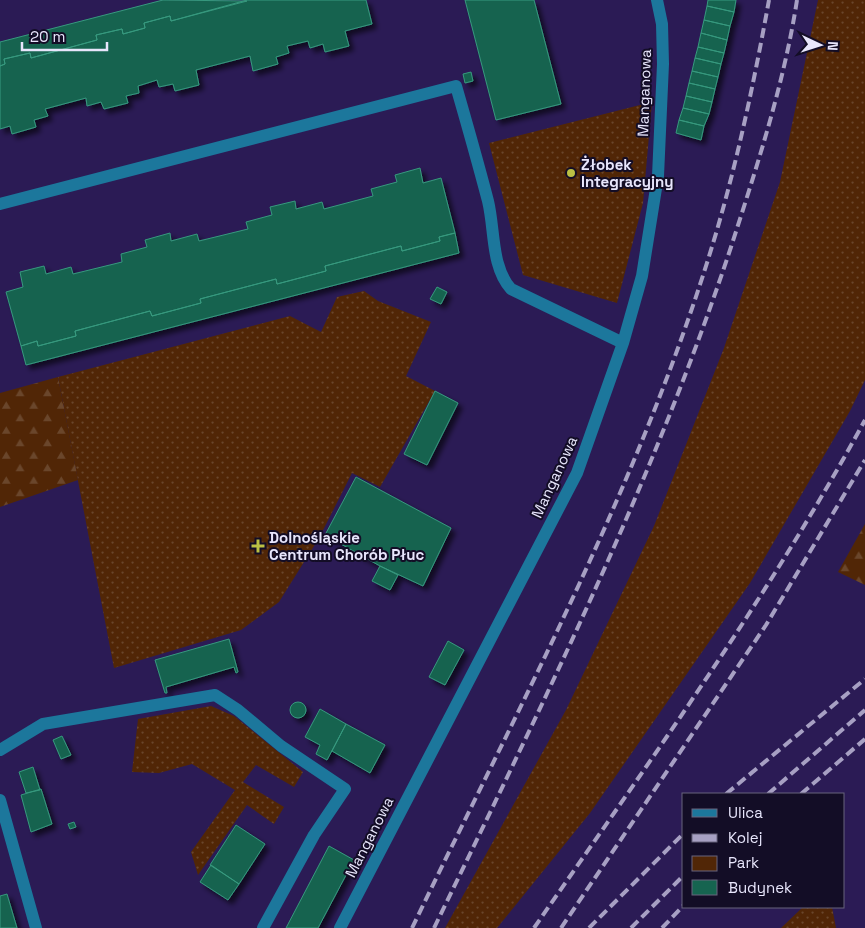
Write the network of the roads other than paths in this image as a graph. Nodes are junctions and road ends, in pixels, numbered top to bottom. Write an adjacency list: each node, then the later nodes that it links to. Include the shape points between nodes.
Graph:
1 (657, 0): 3 (street, Manganowa, via 662,24 663,64 658,176 642,276)
2 (0, 204): 3 (street, via 456,86 488,203 502,280 511,289)
3 (623, 344): 8 (street, Manganowa, via 577,472)
4 (0, 750): 7 (street, via 43,724 88,716 214,695 238,710 281,746 344,788)
5 (0, 800): 6 (street)
6 (36, 928)
7 (263, 928)
8 (340, 928)

